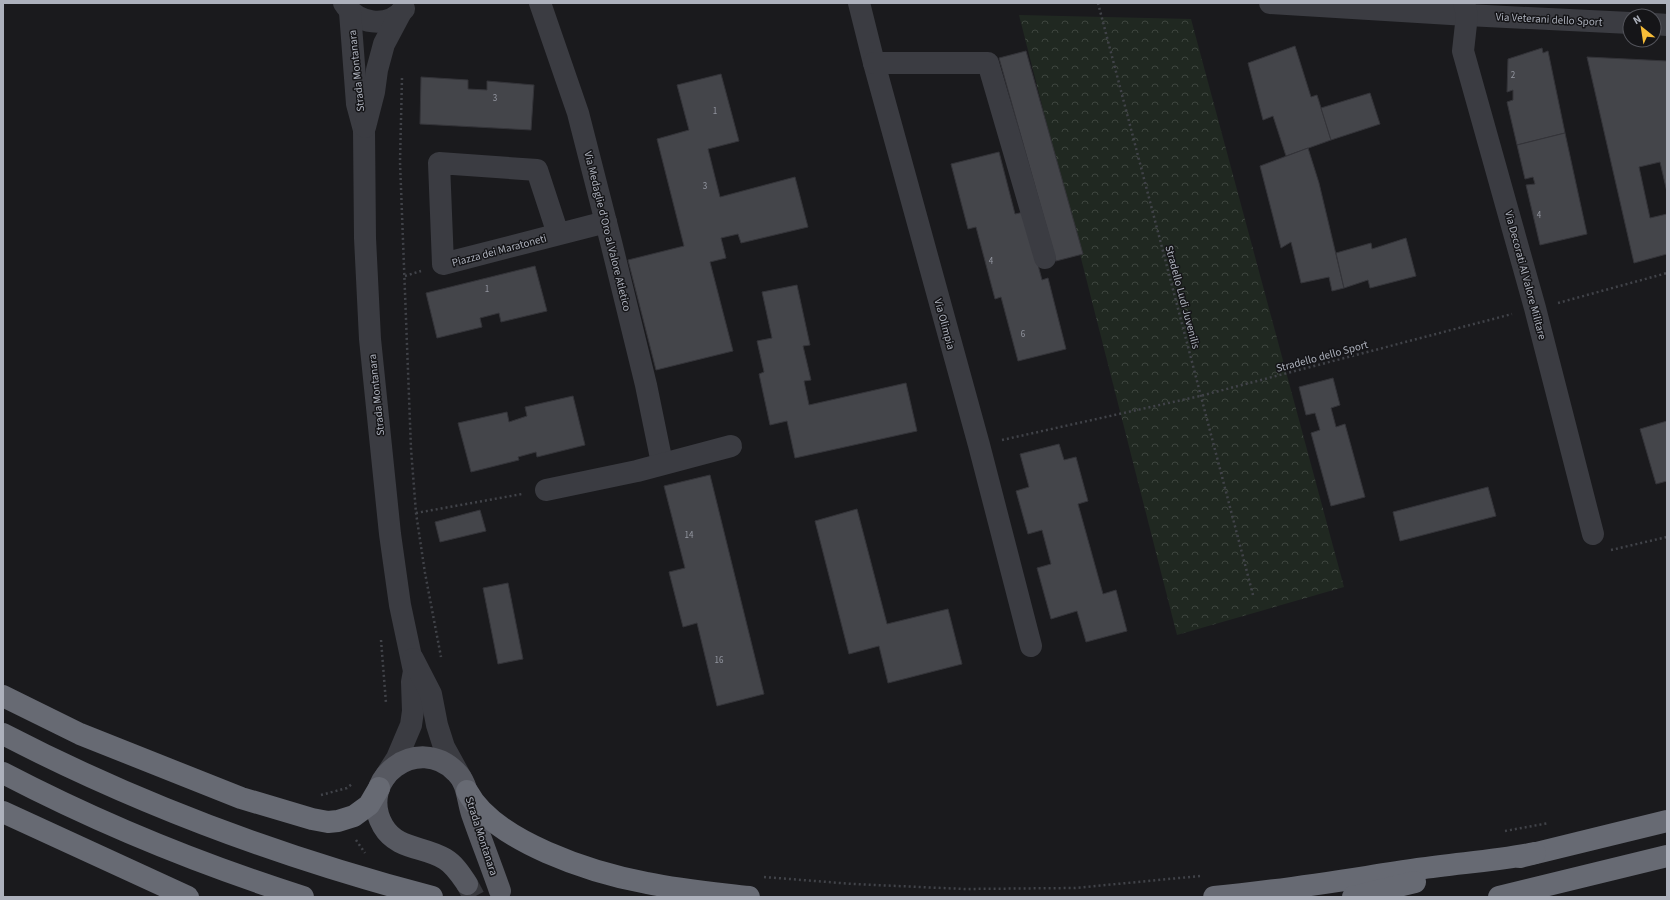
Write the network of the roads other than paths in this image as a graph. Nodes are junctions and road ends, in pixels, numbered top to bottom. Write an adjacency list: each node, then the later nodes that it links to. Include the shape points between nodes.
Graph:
1 (540, 3): 10 (street, Via Medaglie d'Oro al Valore Atletico, via 578,113)
2 (859, 3): 8 (street, Via Olimpia)
3 (1270, 3): 6 (street, Via Veterani dello Sport)
4 (347, 7): 5 (street, via 369,22 384,21); 9 (street, Strada Montanara, via 357,104)
5 (405, 8): 9 (street, Strada Montanara, via 384,44)
6 (1466, 9): 7 (street, Via Veterani dello Sport); 16 (street, Via Decorati Al Valore Militare, via 1463,51 1536,308)
7 (1622, 22)
8 (874, 63): 12 (street, via 988,63); 17 (street, Via Olimpia)
9 (364, 130): 18 (street, Strada Montanara, via 365,238 370,339 390,534 400,606)
10 (606, 222): 11 (street, Piazza dei Maratoneti); 14 (street, Via Medaglie d'Oro al Valore Atletico, via 646,385)
11 (558, 234): 11 (street, Piazza dei Maratoneti, via 443,264 439,163 537,170)
12 (1045, 258)
13 (731, 446): 14 (street)
14 (662, 463): 15 (street, via 637,471)
15 (546, 490)
16 (1593, 534)
17 (1031, 646)
18 (412, 658): 22 (street, Strada Montanara, via 414,670 411,725 398,758); 23 (street, Strada Montanara, via 431,694 444,747)
19 (3, 696): 22 (highway, via 80,734 241,798 312,819 328,822 354,816 369,805)
20 (3, 734): 33 (highway, via 84,774 188,819 294,857)
21 (3, 773): 32 (highway, via 68,806 150,842)
22 (381, 783): 23 (main road, via 399,764 419,757 444,763 457,772); 28 (main road, via 377,798 378,813 389,835 406,846 444,858 457,869)
23 (465, 786): 30 (main road, Strada Montanara); 34 (highway, via 482,811 504,829 566,860 646,883)
24 (3, 812): 31 (highway)
25 (1667, 821): 26 (highway)
26 (1535, 853): 35 (highway, via 1295,888); 36 (highway)
27 (1667, 856): 29 (highway)
28 (467, 884)
29 (1552, 884): 37 (highway); 38 (highway)
30 (500, 891)
31 (188, 897)
32 (303, 897)
33 (432, 897)
34 (749, 897)
35 (1214, 897)
36 (1353, 897)
37 (1500, 897)
38 (1514, 897)

